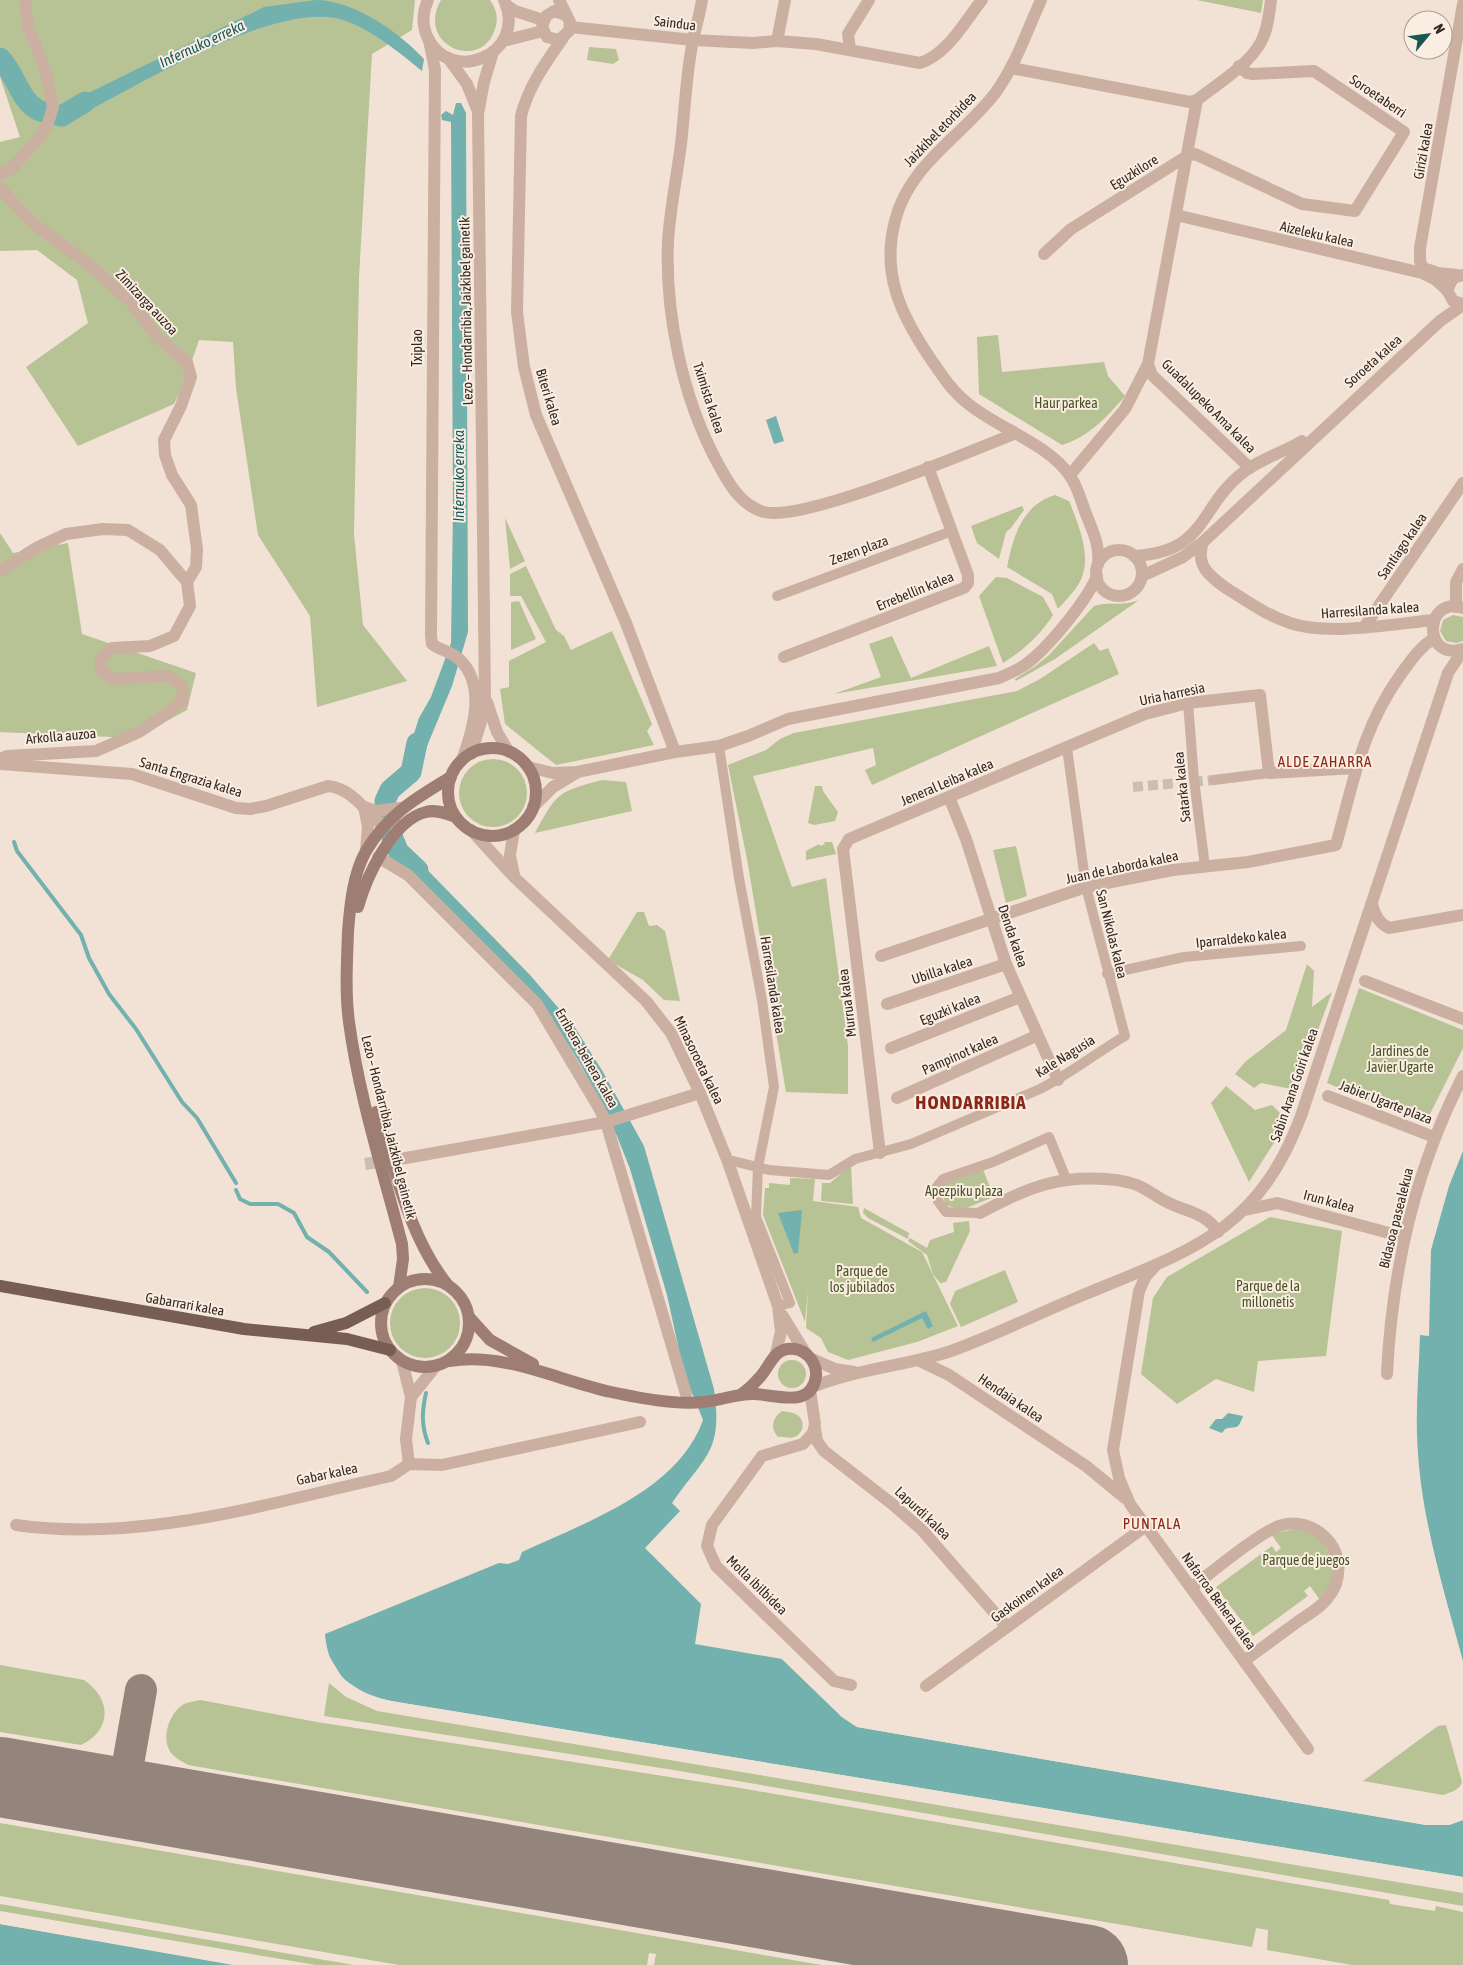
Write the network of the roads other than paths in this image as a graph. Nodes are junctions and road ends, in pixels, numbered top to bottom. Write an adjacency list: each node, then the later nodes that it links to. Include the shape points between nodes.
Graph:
1 (25, 0): 29 (street, via 28,27 45,68 53,107 38,140 11,170)
2 (428, 0): 16 (street, via 424,22)
3 (554, 0): 14 (street, Biteri kalea)
4 (559, 0): 13 (street)
5 (702, 0): 17 (street, Tximista kalea)
6 (785, 0): 19 (street)
7 (869, 0): 20 (street, via 848,34)
8 (982, 0): 20 (street, Saindua, via 930,60 920,63)
9 (1040, 0): 25 (street, Jaizkibel etorbidea)
10 (1271, 0): 24 (street, via 1261,42)
11 (505, 2): 14 (street); 18 (street, via 508,23)
12 (1463, 4): 33 (street, Girizi kalea, via 1420,248 1423,268)
13 (568, 21): 14 (street, Saindua, via 558,12); 15 (street, Biteri kalea); 17 (street, Saindua)
14 (546, 25): 15 (street, via 554,40); 18 (street); 23 (street, Biteri kalea, via 550,49)
15 (563, 38): 23 (street, Biteri kalea)
16 (429, 40): 22 (street, Lezo – Hondarribia, Jaizkibel gainetik); 71 (street, Txiplao, via 435,70 430,636 432,644 466,667 474,688 474,720)
17 (693, 40): 19 (street, Saindua); 40 (street, Tximista kalea, via 668,239 671,314 701,432 730,485 753,508 773,513 832,501)
18 (503, 41): 21 (street, Lezo – Hondarribia, Jaizkibel gainetik)
19 (777, 41): 20 (street, Saindua)
20 (850, 49)
21 (493, 52): 22 (street, Lezo – Hondarribia, Jaizkibel gainetik, via 476,61); 27 (street, Lezo – Hondarribia, Jaizkibel gainetik)
22 (448, 58): 27 (street, Lezo – Hondarribia, Jaizkibel gainetik, via 467,84)
23 (546, 62): 70 (street, Biteri kalea, via 526,97 521,116 517,312 524,367 536,415 626,622)
24 (1239, 66): 26 (street); 28 (street, Soroetaberri, via 1253,74 1314,71 1404,132 1355,211 1302,204 1202,156)
25 (1011, 68): 26 (street, via 1190,102); 39 (street, Jaizkibel etorbidea, via 995,93 912,181 901,201 891,238 892,276 899,306 915,336 953,390)
26 (1196, 100): 28 (street)
27 (478, 114): 65 (street, Lezo – Hondarribia, Jaizkibel gainetik)
28 (1187, 156): 31 (street); 32 (street, Eguzkilore, via 1072,229)
29 (0, 174)
30 (0, 188): 54 (street, Zimizarga auzoa, via 32,222 131,302 157,337 187,362 191,377 164,440 172,475 191,505 197,549 196,566)
31 (1176, 219): 34 (street, Aizeleku kalea, via 1422,274 1436,280); 37 (street)
32 (1044, 254)
33 (1461, 275): 34 (street, Soroeta kalea, via 1450,282)
34 (1448, 292): 35 (street, Aizeleku kalea, via 1453,301); 36 (street, Soroeta kalea)
35 (1463, 305): 36 (street, Soroeta kalea)
36 (1440, 321): 38 (street, Soroeta kalea)
37 (1148, 364): 41 (street, Guadalupeko Ama kalea, via 1152,375); 42 (street, via 1125,409)
38 (1327, 424): 41 (street, Soroeta kalea); 44 (street, Soroeta kalea)
39 (1014, 434): 40 (street, Tximista kalea); 42 (street, Jaizkibel etorbidea, via 1054,458)
40 (928, 467): 45 (street, Errebellin kalea)
41 (1250, 468): 44 (street); 49 (street, Soroeta kalea, via 1183,543 1166,552)
42 (1070, 475): 46 (street, Jaizkibel etorbidea)
43 (1463, 483): 60 (street, Santiago kalea)
44 (1261, 487): 47 (street, Soroeta kalea)
45 (952, 531): 56 (street, Zezen plaza); 63 (street, Errebellin kalea, via 968,575 968,583 960,591)
46 (1096, 535): 48 (street); 51 (street, Jaizkibel etorbidea)
47 (1203, 542): 53 (street, Soroeta kalea, via 1183,557); 60 (street, Harresilanda kalea, via 1201,562 1206,573 1258,609 1290,623 1315,629)
48 (1118, 550): 49 (street); 51 (street, via 1105,555)
49 (1134, 556): 53 (street, via 1141,565)
50 (1463, 569): 58 (street, via 1456,582)
51 (1098, 570): 55 (street, via 1101,586); 57 (street)
52 (0, 571): 54 (street, via 66,534 103,529 128,530 160,550)
53 (1142, 576): 55 (street, via 1130,593)
54 (187, 582): 72 (street, Arkolla auzoa, via 190,606 174,636 150,646 112,648 101,658 101,671 114,679 168,676 182,685 182,700 175,707 139,732 96,750)
55 (1109, 593): 57 (street)
56 (777, 596)
57 (1080, 605): 67 (street, via 1030,661 999,678 788,719)
58 (1459, 608): 59 (street, via 1443,610)
59 (1434, 620): 60 (street, Harresilanda kalea); 61 (street)
60 (1365, 626)
61 (1436, 641): 62 (street, via 1448,650); 64 (street, via 1446,658); 75 (street, via 1416,651 1389,691 1368,729)
62 (1463, 650): 64 (street, Sabin Arana Goiri kalea)
63 (784, 656)
64 (1448, 673): 95 (street, Sabin Arana Goiri kalea)
65 (485, 687): 69 (street, via 493,722); 71 (street, via 481,722)
66 (1188, 704): 68 (street, Uria harresia, via 1145,714); 77 (street, Uria harresia, via 1260,694); 92 (street, Satarka kalea)
67 (719, 746): 70 (street); 119 (street, Harresilanda kalea, via 774,1088)
68 (1067, 748): 80 (street, Jeneral Leiba kalea); 94 (street, San Nikolas kalea)
69 (509, 752): 71 (main road, via 494,748); 74 (main road)
70 (676, 752): 76 (street)
71 (466, 757): 78 (main road)
72 (0, 759)
73 (0, 764): 83 (street, Santa Engrazia kalea, via 119,772 236,808 250,809 328,786 352,796)
74 (528, 768): 76 (street, via 552,773); 82 (main road, via 536,789)
75 (1356, 768): 77 (street); 92 (street, Juan de Laborda kalea, via 1336,844 1248,862)
76 (578, 772): 82 (street)
77 (1270, 774): 79 (street)
78 (451, 777): 81 (main road, Lezo – Hondarribia, Jaizkibel gainetik); 84 (main road, via 449,798)
79 (1214, 780)
80 (949, 797): 89 (street, Jeneral Leiba kalea, via 849,840); 97 (street, Denda kalea, via 966,839)
81 (403, 806): 83 (street); 86 (main road, Lezo – Hondarribia, Jaizkibel gainetik)
82 (533, 807): 88 (main road, via 525,821)
83 (370, 809): 86 (street, Santa Engrazia kalea); 90 (street)
84 (456, 817): 85 (main road, via 431,811); 87 (main road)
85 (412, 818): 86 (street); 91 (main road, Lezo – Hondarribia, Jaizkibel gainetik)
86 (383, 824): 90 (main road, Lezo – Hondarribia, Jaizkibel gainetik)
87 (471, 830): 88 (main road, via 489,836); 93 (street, Minasoroeta kalea)
88 (514, 830): 93 (street, via 510,854)
89 (844, 849): 116 (street, Murrua kalea)
90 (366, 851): 128 (main road, Lezo – Hondarribia, Jaizkibel gainetik, via 355,881 350,912 346,971 349,1021 356,1063 402,1244)
91 (381, 854): 114 (street, Erribera-behera kalea, via 414,881 537,1004); 126 (main road, Lezo – Hondarribia, Jaizkibel gainetik, via 365,884 356,912 352,970 355,1021 371,1096 419,1238)
92 (1205, 867): 94 (street, Juan de Laborda kalea)
93 (515, 878): 111 (street, Minasoroeta kalea, via 655,1010 675,1039)
94 (1086, 887): 97 (street, Juan de Laborda kalea); 101 (street, San Nikolas kalea)
95 (1372, 903): 96 (street, via 1374,915 1389,928); 121 (street, Sabin Arana Goiri kalea, via 1294,1134 1278,1167)
96 (1463, 914)
97 (990, 919): 99 (street, Juan de Laborda kalea); 100 (street, Denda kalea)
98 (1301, 946): 101 (street, Iparraldeko kalea, via 1184,958)
99 (881, 956)
100 (1006, 964): 103 (street, Denda kalea); 104 (street, Ubilla kalea)
101 (1107, 974): 107 (street, San Nikolas kalea)
102 (1365, 981): 105 (street)
103 (1020, 997): 106 (street, Denda kalea); 108 (street, Eguzki kalea)
104 (887, 1004)
105 (1463, 1018)
106 (1036, 1036): 110 (street, Denda kalea); 113 (street, Pampinot kalea)
107 (1125, 1036): 110 (street, Kale Nagusia)
108 (891, 1048)
109 (1463, 1076): 115 (street, Bidasoa pasealekua)
110 (1058, 1080): 116 (street, Kale Nagusia, via 911,1144)
111 (700, 1093): 114 (street); 118 (street, Minasoroeta kalea)
112 (1328, 1096): 115 (street, Jabier Ugarte plaza)
113 (897, 1098)
114 (607, 1121): 117 (street); 150 (street, Erribera-behera kalea)
115 (1434, 1137): 124 (street, Bidasoa pasealekua)
116 (880, 1153): 119 (street, Kale Nagusia, via 855,1159 829,1175)
117 (406, 1158)
118 (728, 1162): 119 (street, Kale Nagusia); 132 (street, Minasoroeta kalea)
119 (758, 1167): 132 (street, Harresilanda kalea, via 756,1217 790,1303)
120 (1067, 1181): 122 (street, via 1047,1183); 122 (street, via 1049,1137 943,1179 935,1190 946,1212); 123 (street, via 1113,1179 1138,1186 1157,1198 1202,1215)
121 (1245, 1210): 123 (street, Sabin Arana Goiri kalea); 124 (street, Irun kalea, via 1277,1203)
122 (980, 1212)
123 (1218, 1232): 125 (street, Sabin Arana Goiri kalea)
124 (1404, 1237): 144 (street, Bidasoa pasealekua, via 1389,1324)
125 (1156, 1264): 138 (street, Sabin Arana Goiri kalea, via 959,1348); 154 (street, Nafarroa Behera kalea, via 1139,1291)
126 (447, 1284): 128 (main road, via 422,1279); 133 (main road, via 464,1301)
127 (0, 1286): 130 (main road, Gabarrari kalea)
128 (399, 1287): 131 (main road)
129 (0, 1293): 130 (main road, Gabarrari kalea)
130 (64, 1299): 134 (main road, Gabarrari kalea, via 244,1329)
131 (386, 1303): 134 (main road, via 346,1322); 135 (main road, via 381,1322)
132 (778, 1306): 136 (street, Minasoroeta kalea, via 781,1331); 137 (street, Minasoroeta kalea)
133 (469, 1317): 140 (main road, via 466,1342); 145 (main road, via 502,1348)
134 (302, 1334): 135 (main road, Gabarrari kalea, via 347,1339)
135 (390, 1350): 139 (main road)
136 (776, 1354): 137 (main road, via 791,1349); 142 (main road)
137 (809, 1356): 143 (street, Sabin Arana Goiri kalea, via 835,1369); 146 (main road, via 816,1374)
138 (918, 1360): 143 (street, Sabin Arana Goiri kalea); 156 (street, Hendaia kalea, via 949,1375)
139 (402, 1361): 141 (main road, via 418,1367); 149 (street)
140 (449, 1361): 141 (main road); 145 (main road, via 488,1359)
141 (435, 1367): 149 (street)
142 (767, 1368): 147 (main road); 148 (main road, via 770,1387)
143 (859, 1372): 146 (street, Sabin Arana Goiri kalea)
144 (1387, 1374)
145 (569, 1381): 150 (main road, via 611,1392)
146 (811, 1389): 151 (main road); 153 (street)
147 (740, 1395): 148 (main road); 150 (main road, via 704,1402)
148 (780, 1396): 151 (main road)
149 (412, 1397): 155 (street, via 406,1439)
150 (682, 1398)
151 (794, 1399): 153 (street)
152 (640, 1422): 155 (street, via 442,1465)
153 (814, 1427): 161 (street, Lapurdi kalea, via 817,1441 824,1451 922,1530); 163 (street, Molla ibilbidea, via 803,1444 762,1456 712,1525 707,1546 716,1566 834,1681)
154 (1113, 1450): 156 (street, via 1104,1464); 157 (street, Nafarroa Behera kalea, via 1119,1478)
155 (409, 1464): 158 (street, Gabar kalea, via 391,1476 144,1527 52,1530)
156 (1086, 1466): 157 (street, Hendaia kalea)
157 (1130, 1504): 159 (street, Nafarroa Behera kalea)
158 (16, 1524)
159 (1146, 1526): 160 (street, Nafarroa Behera kalea); 161 (street, Gaskoinen kalea)
160 (1191, 1588): 162 (street, Nafarroa Behera kalea); 162 (street, via 1266,1533 1282,1525 1308,1526 1330,1542 1339,1567 1332,1592 1320,1605)
161 (1007, 1627): 164 (street, Gaskoinen kalea)
162 (1244, 1661): 165 (street, Nafarroa Behera kalea)
163 (852, 1685)
164 (926, 1686)
165 (1308, 1749)

